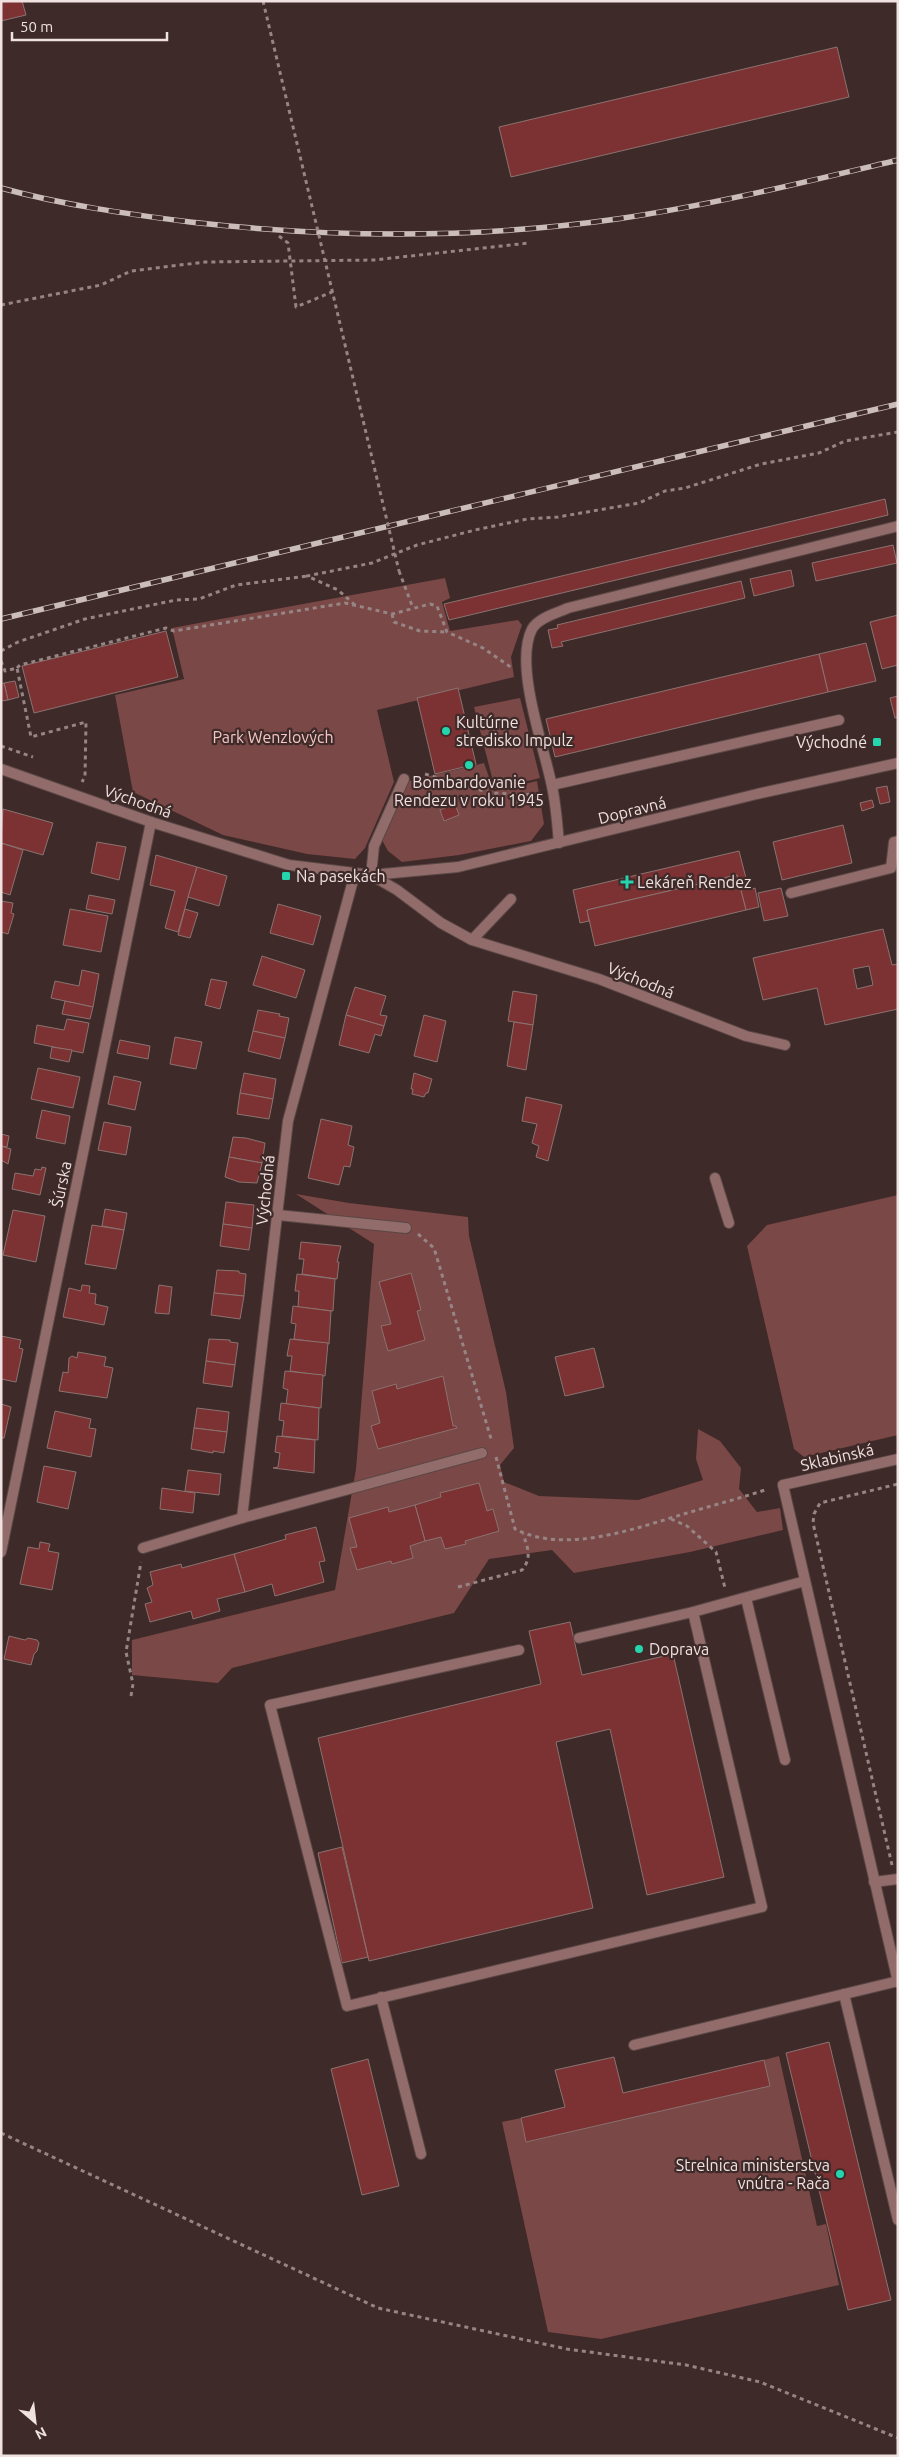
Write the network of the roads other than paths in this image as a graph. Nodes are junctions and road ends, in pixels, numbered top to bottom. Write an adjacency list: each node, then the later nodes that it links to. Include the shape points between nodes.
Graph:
1 (898, 526): 6 (street, via 568,608 533,627 525,648 525,668)
2 (839, 720): 6 (street)
3 (898, 763): 9 (street, Dopravná)
4 (1, 769): 7 (street, Východná)
5 (404, 779): 11 (street, via 374,846)
6 (552, 785): 9 (street)
7 (151, 822): 10 (street, Východná, via 289,865); 24 (street, Šúrska)
8 (898, 841): 12 (street, via 894,842 892,868)
9 (558, 843): 11 (street, Dopravná, via 458,867)
10 (355, 873): 11 (street, Východná); 17 (street, Východná, via 288,1121)
11 (371, 875): 14 (street, Východná)
12 (791, 893)
13 (510, 899): 14 (street)
14 (472, 940): 15 (street, Východná, via 599,979 746,1036)
15 (785, 1045)
16 (714, 1178): 18 (street)
17 (278, 1215): 19 (street); 22 (street, Východná)
18 (729, 1223)
19 (406, 1228)
20 (482, 1453): 22 (street)
21 (898, 1459): 25 (street, Sklabinská, via 783,1485)
22 (242, 1518): 23 (street)
23 (143, 1548)
24 (1, 1552)
25 (805, 1581): 26 (street); 32 (street)
26 (746, 1598): 27 (street); 30 (street)
27 (693, 1612): 28 (street); 35 (street, via 762,1906)
28 (579, 1638)
29 (520, 1650): 35 (street, via 270,1705 347,2006)
30 (784, 1760)
31 (896, 1879): 32 (street)
32 (874, 1882): 33 (street)
33 (898, 1981): 34 (street)
34 (844, 1994): 36 (street); 38 (street)
35 (381, 1997): 37 (street)
36 (634, 2045)
37 (421, 2154)
38 (898, 2220)

